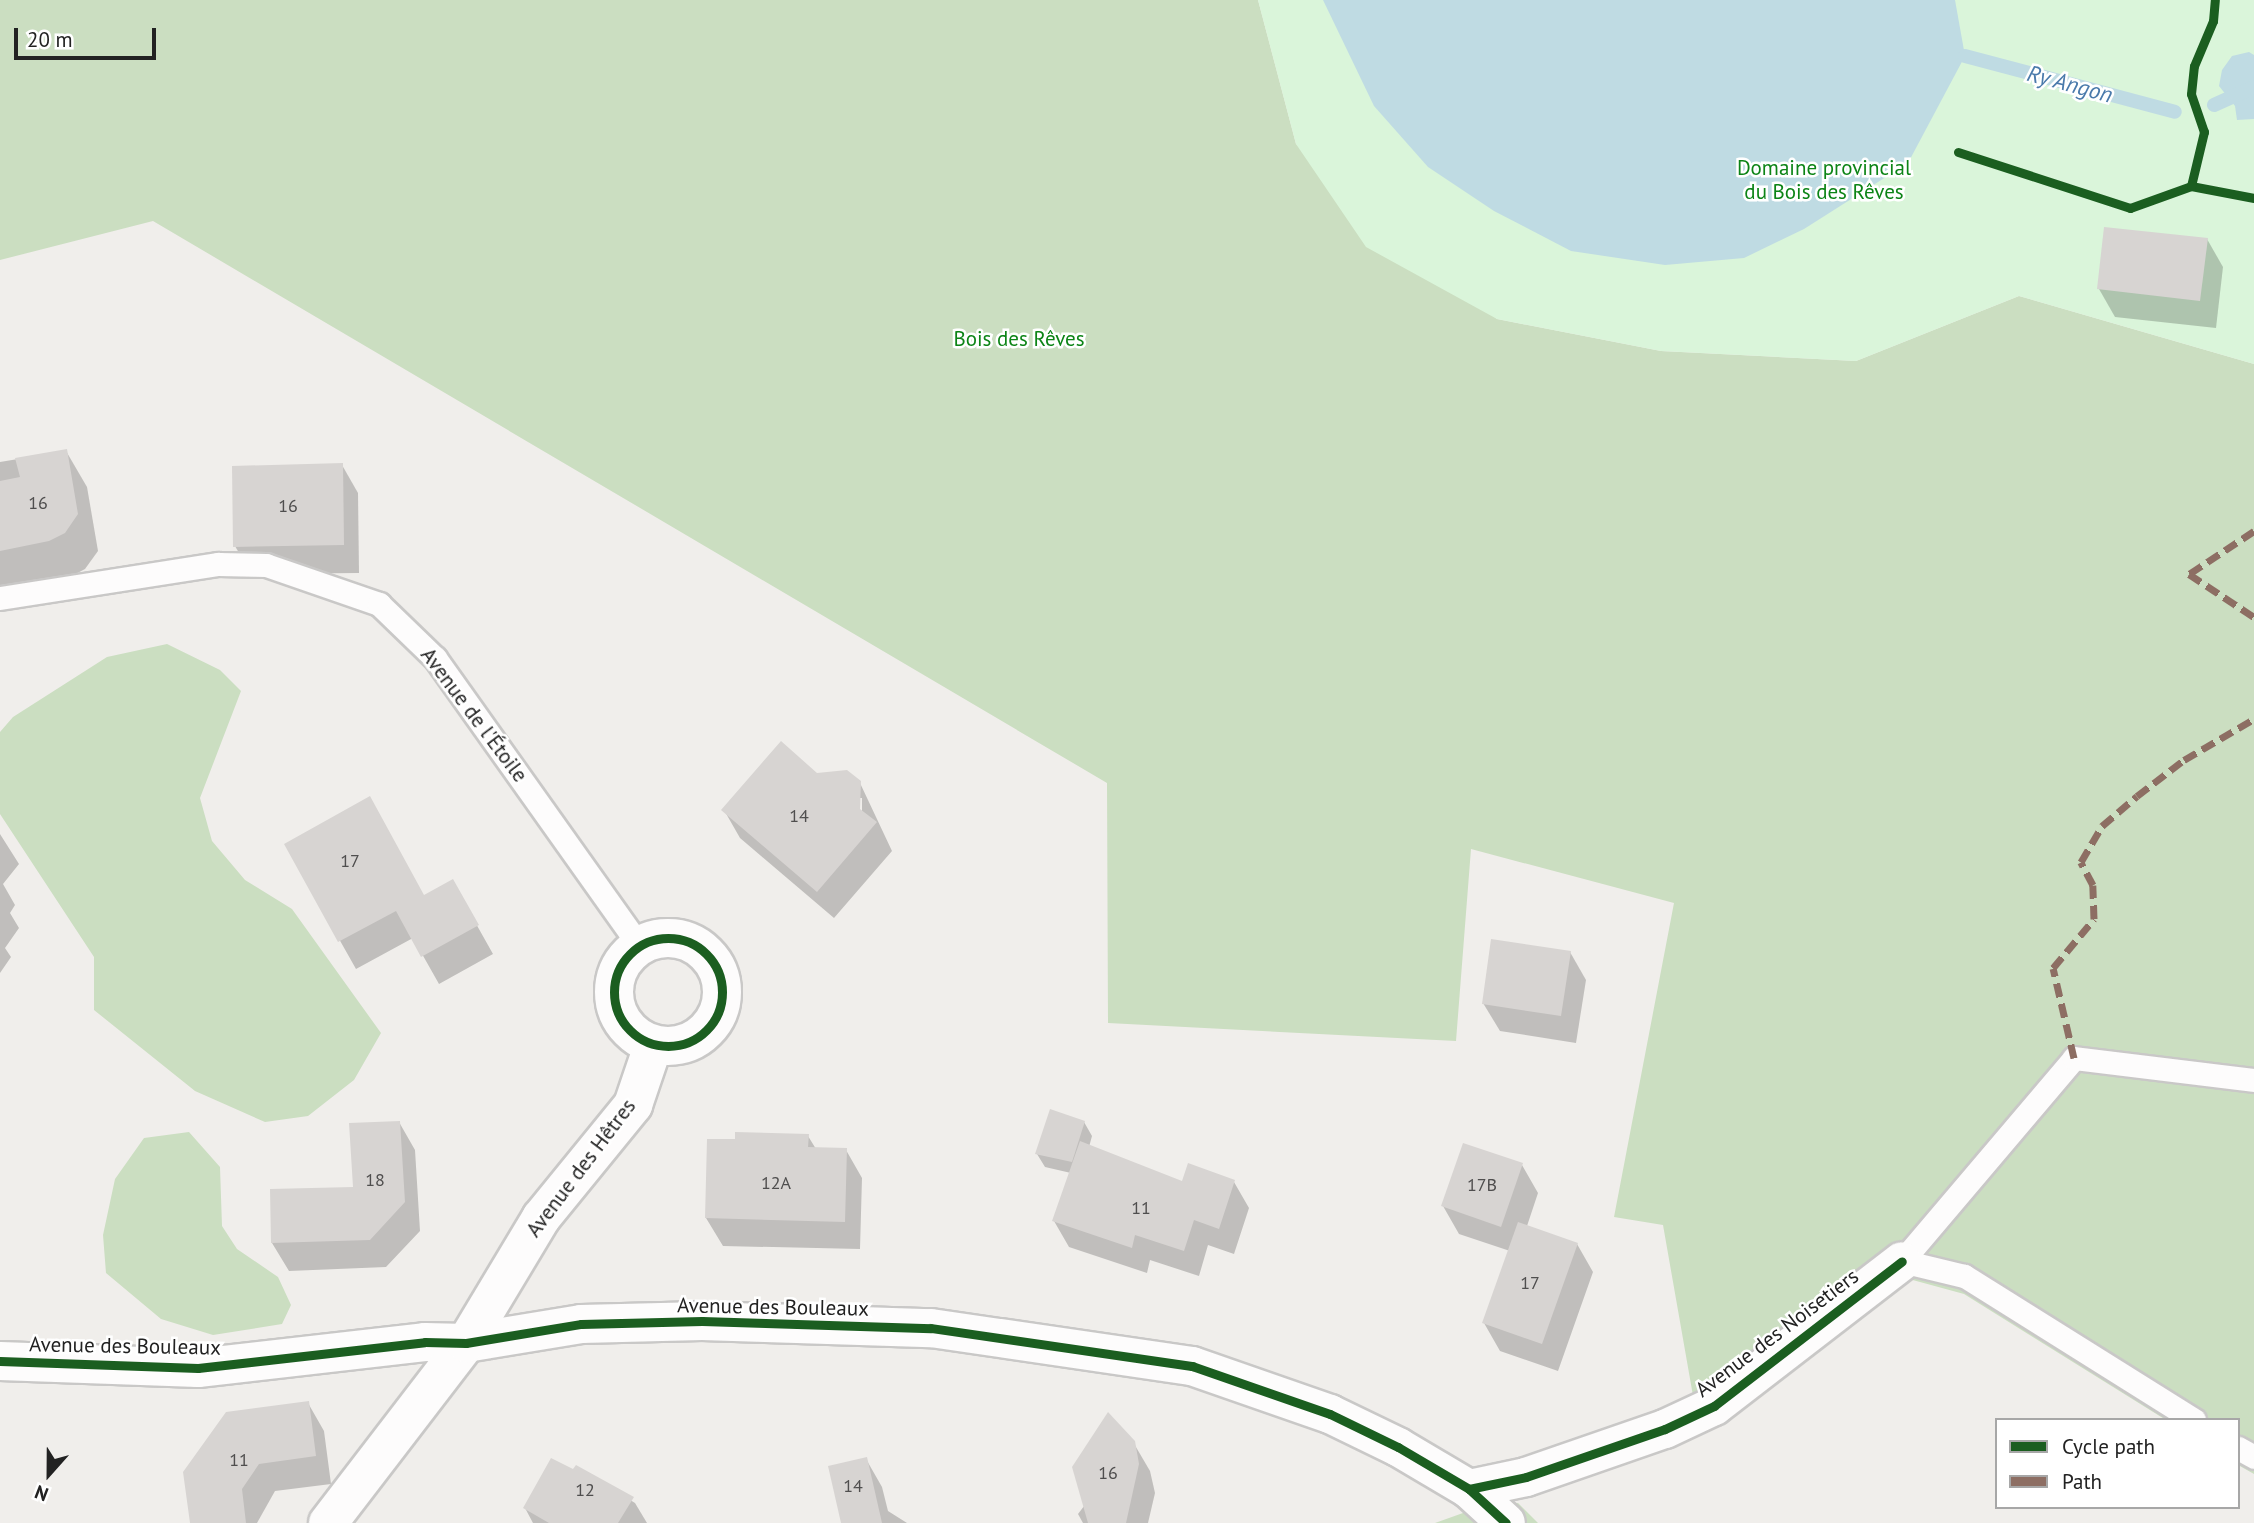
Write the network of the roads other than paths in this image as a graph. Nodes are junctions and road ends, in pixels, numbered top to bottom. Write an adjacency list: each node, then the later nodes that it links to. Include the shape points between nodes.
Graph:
1 (0, 598): 2 (lane, Avenue de l'Étoile, via 218,564 265,565 379,604 435,658)
2 (639, 945): 3 (street, via 618,969 613,1000 626,1029); 3 (street, via 674,936 708,951 724,985 718,1020 690,1044)
3 (653, 1046): 6 (street, Avenue des Hêtres, via 633,1105 541,1218)
4 (2254, 1080): 5 (lane, via 2074,1058)
5 (1902, 1261): 8 (lane, via 1964,1276); 9 (street, Avenue des Noisetiers, via 1714,1406 1665,1429 1526,1477)
6 (466, 1343): 7 (street, Avenue des Bouleaux, via 425,1342 198,1368); 9 (street, Avenue des Bouleaux, via 581,1324 702,1321 931,1328 1030,1339 1192,1366 1329,1414); 10 (street, Avenue des Hêtres)
7 (0, 1362)
8 (2191, 1418)
9 (1469, 1489): 11 (street, Avenue des Bouleaux)
10 (328, 1523)
11 (1506, 1523)

